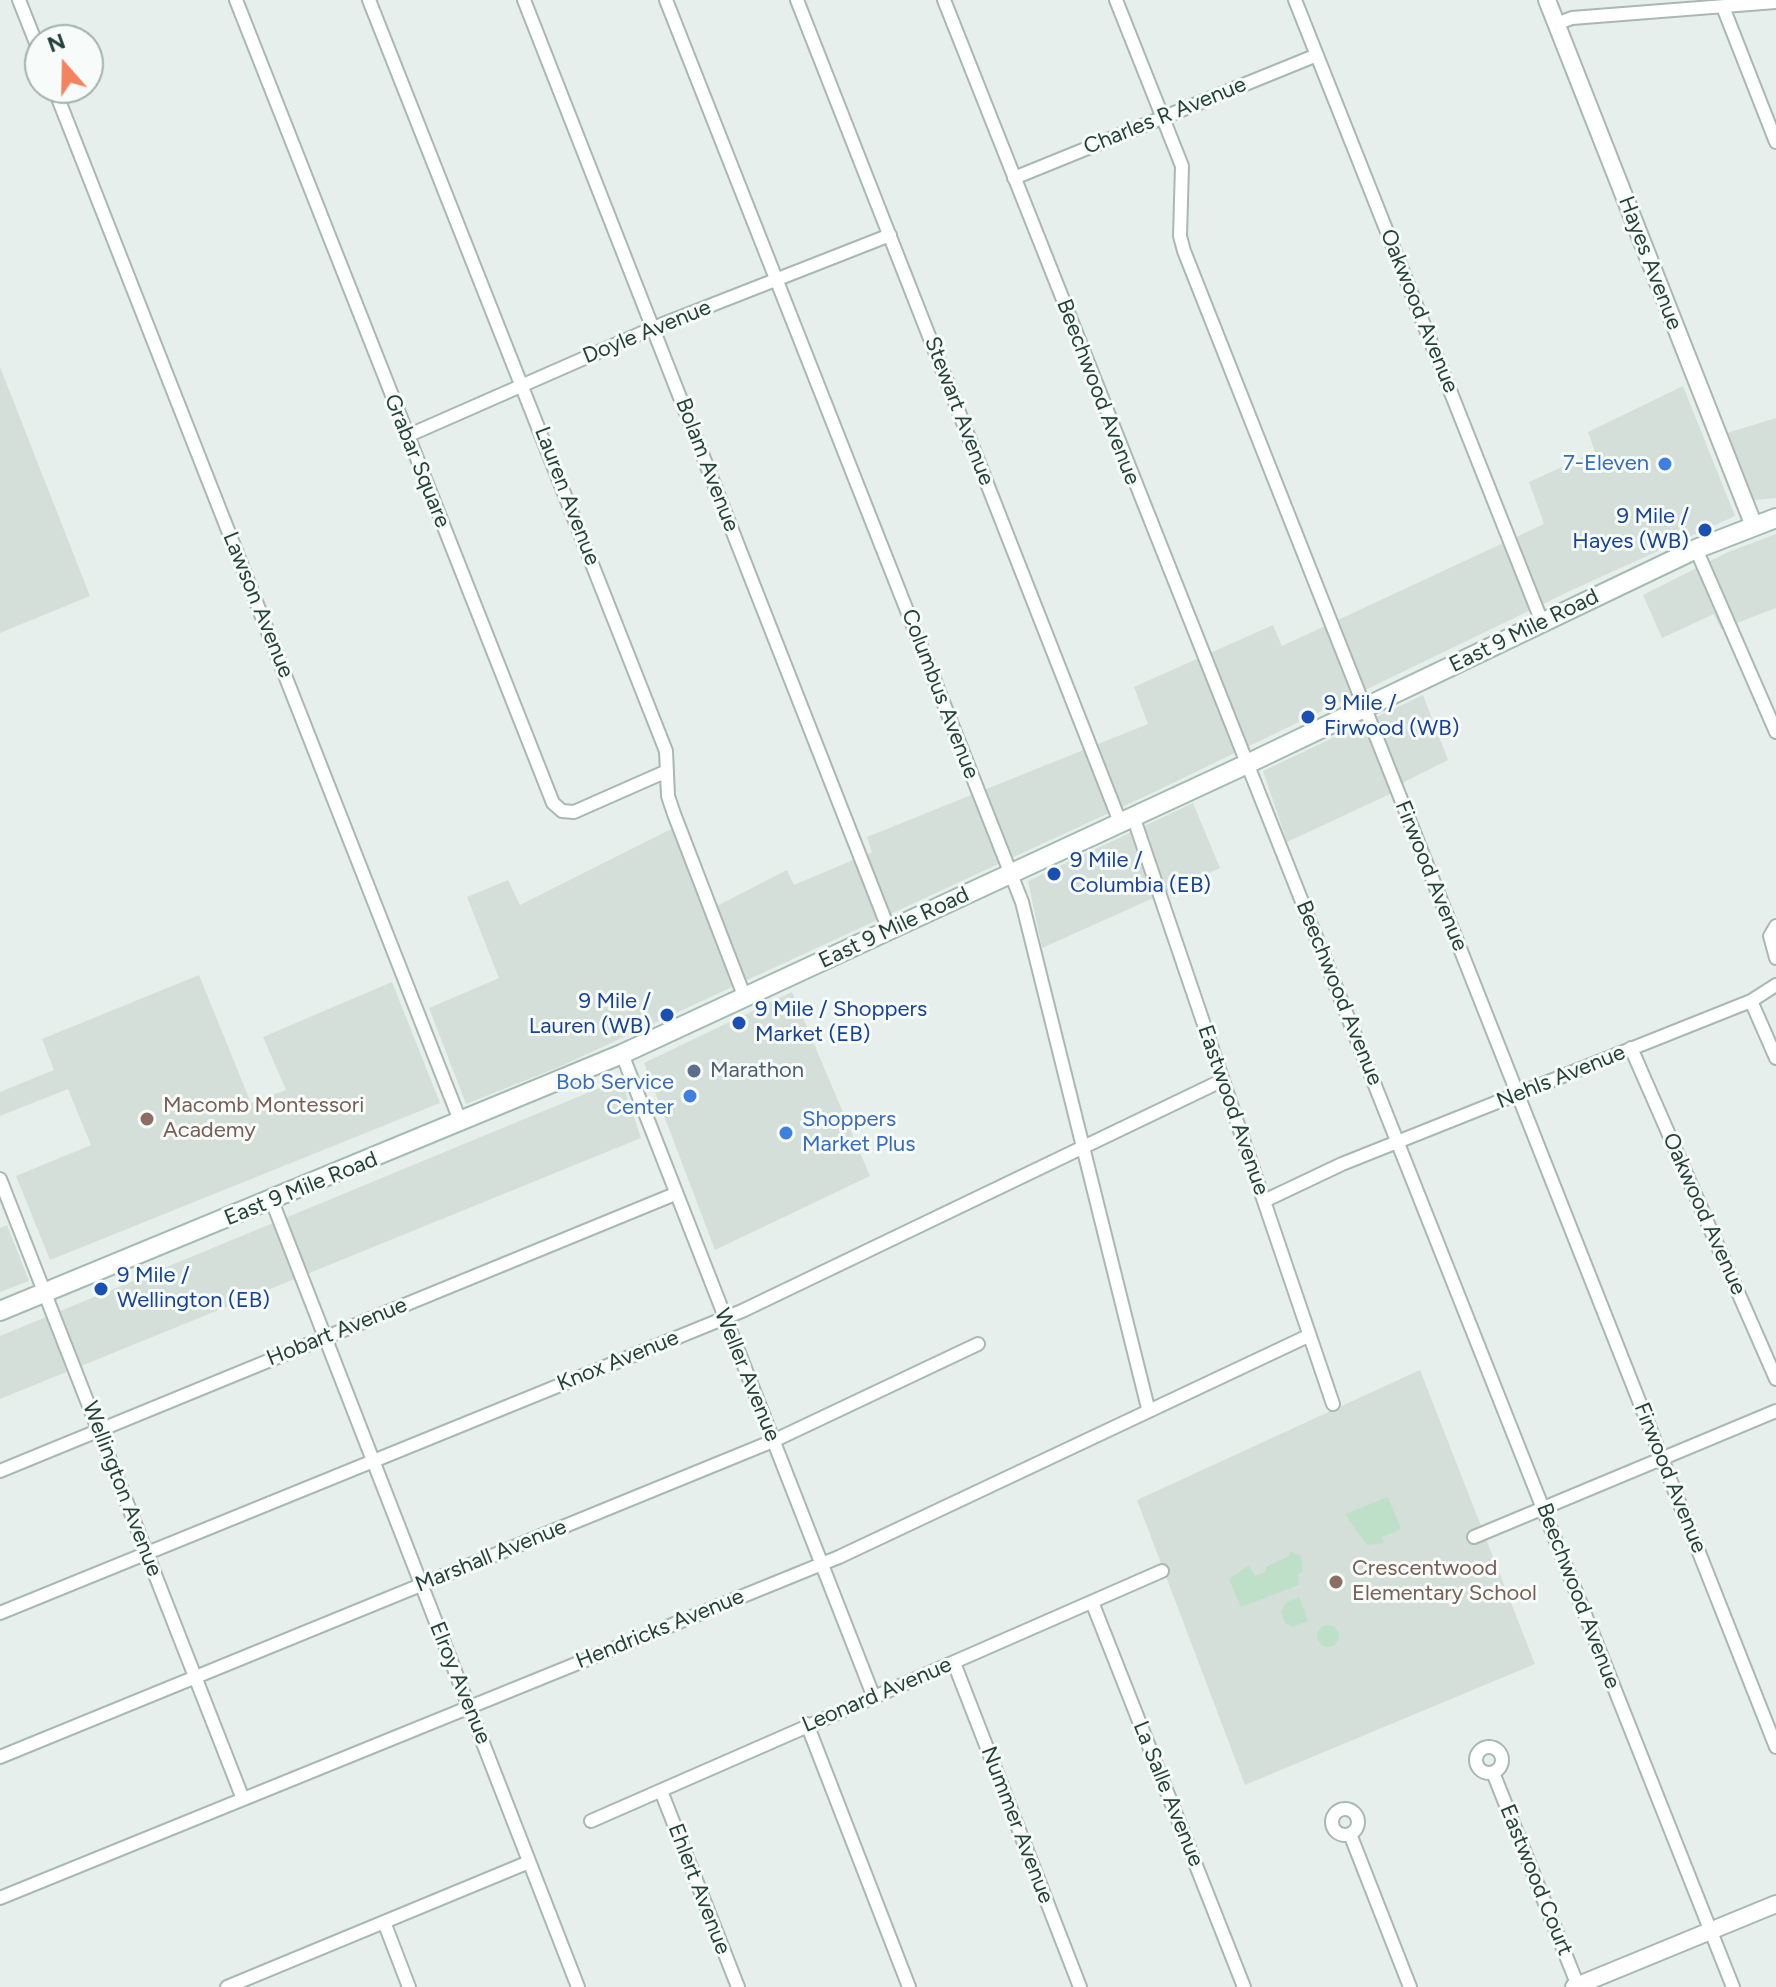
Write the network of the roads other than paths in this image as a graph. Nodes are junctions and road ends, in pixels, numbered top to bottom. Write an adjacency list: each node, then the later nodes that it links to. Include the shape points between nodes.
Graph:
1 (19, 0): 13 (street)
2 (236, 0): 24 (street, Grabar Square)
3 (369, 0): 23 (street, Lauren Avenue)
4 (524, 0): 22 (street, Bolam Avenue)
5 (666, 0): 21 (street, Columbus Avenue)
6 (797, 0): 20 (street, Stewart Avenue)
7 (944, 0): 19 (street, Beechwood Avenue)
8 (1116, 0): 17 (street, Firwood Avenue)
9 (1295, 0): 15 (street, Oakwood Avenue)
10 (1547, 0): 14 (street, Hayes Avenue)
11 (1776, 2): 12 (street)
12 (1723, 7): 14 (street, via 1572,18); 18 (street)
13 (29, 24)
14 (1556, 24): 26 (street, Hayes Avenue)
15 (1317, 55): 17 (street, Charles R Avenue); 28 (street, Oakwood Avenue)
16 (60, 104): 46 (street, Lawson Avenue)
17 (1162, 117): 19 (street, Charles R Avenue); 29 (street, Firwood Avenue, via 1183,174 1184,251)
18 (1776, 142)
19 (1014, 178): 31 (street, Beechwood Avenue)
20 (890, 235): 21 (street, Doyle Avenue); 33 (street, Stewart Avenue)
21 (777, 280): 22 (street, Doyle Avenue); 34 (street, Columbus Avenue)
22 (653, 328): 23 (street, Doyle Avenue); 36 (street, Bolam Avenue)
23 (523, 383): 24 (street, Doyle Avenue); 32 (street, Lauren Avenue, via 662,741)
24 (407, 436): 32 (street, Grabar Square, via 553,803 562,811 579,811)
25 (1776, 518): 26 (main road, East 9 Mile Road)
26 (1754, 526): 27 (main road, East 9 Mile Road)
27 (1696, 549): 28 (main road, East 9 Mile Road); 30 (street)
28 (1542, 622): 29 (main road, East 9 Mile Road)
29 (1364, 708): 31 (main road, East 9 Mile Road); 45 (street, Firwood Avenue)
30 (1776, 732)
31 (1247, 764): 33 (main road, East 9 Mile Road); 47 (street, Beechwood Avenue)
32 (667, 771): 39 (street, Lauren Avenue, via 674,814)
33 (1126, 819): 34 (main road, East 9 Mile Road); 44 (street, Eastwood Avenue)
34 (1011, 874): 36 (main road, East 9 Mile Road); 48 (street, Columbus Avenue)
35 (1776, 926): 37 (street, via 1770,936)
36 (889, 930): 39 (main road, East 9 Mile Road)
37 (1776, 958)
38 (1776, 985): 40 (street, Nehls Avenue)
39 (745, 998): 42 (main road, East 9 Mile Road)
40 (1751, 1001): 41 (street, Nehls Avenue); 43 (street)
41 (1631, 1048): 45 (street, Nehls Avenue); 59 (street, Oakwood Avenue)
42 (622, 1054): 46 (main road, East 9 Mile Road); 50 (street, Weller Avenue)
43 (1776, 1058)
44 (1223, 1080): 48 (street, Knox Avenue); 52 (street, Eastwood Avenue)
45 (1518, 1094): 47 (street, Nehls Avenue); 65 (street, Firwood Avenue)
46 (461, 1123): 51 (main road, East 9 Mile Road)
47 (1398, 1142): 52 (street, Nehls Avenue); 68 (street, Beechwood Avenue)
48 (1081, 1146): 55 (street, Knox Avenue); 61 (street, Columbus Avenue)
49 (0, 1179): 53 (street, Wellington Avenue)
50 (675, 1194): 55 (street, Weller Avenue); 57 (street, Hobart Avenue)
51 (272, 1201): 53 (main road, East 9 Mile Road); 57 (street, Elroy Avenue)
52 (1264, 1201): 56 (street, Eastwood Avenue)
53 (44, 1293): 54 (main road, East 9 Mile Road); 63 (street, Wellington Avenue)
54 (0, 1311)
55 (725, 1318): 64 (street, Weller Avenue); 66 (street, Knox Avenue)
56 (1308, 1336): 60 (street, Eastwood Avenue); 61 (street, Hendricks Avenue)
57 (325, 1337): 63 (street, Hobart Avenue); 66 (street, Elroy Avenue)
58 (978, 1344): 64 (street, Marshall Avenue)
59 (1776, 1379)
60 (1333, 1404)
61 (1148, 1408): 71 (street, Hendricks Avenue)
62 (1776, 1411): 65 (street)
63 (100, 1431): 67 (street, Hobart Avenue); 70 (street, Wellington Avenue)
64 (773, 1441): 71 (street, Weller Avenue); 73 (street, Marshall Avenue)
65 (1662, 1459): 68 (street); 81 (street, Firwood Avenue)
66 (372, 1460): 70 (street, Knox Avenue); 73 (street, Elroy Avenue)
67 (0, 1471)
68 (1544, 1507): 69 (street); 92 (street, Beechwood Avenue)
69 (1474, 1537)
70 (146, 1553): 75 (street, Knox Avenue); 77 (street, Wellington Avenue)
71 (821, 1563): 78 (street, Weller Avenue); 79 (street, Hendricks Avenue)
72 (1162, 1571): 74 (street, Leonard Avenue)
73 (421, 1584): 77 (street, Marshall Avenue); 79 (street, Elroy Avenue)
74 (1092, 1602): 76 (street, Leonard Avenue); 100 (street, La Salle Avenue)
75 (0, 1613)
76 (954, 1663): 78 (street, Leonard Avenue); 99 (street, Nummer Avenue)
77 (196, 1680): 82 (street, Marshall Avenue); 85 (street, Wellington Avenue)
78 (873, 1695): 80 (street, Leonard Avenue)
79 (470, 1707): 85 (street, Hendricks Avenue); 88 (street, Elroy Avenue)
80 (807, 1724): 84 (street, Leonard Avenue); 98 (street)
81 (1776, 1747)
82 (0, 1757)
83 (1494, 1775): 93 (street, Eastwood Court)
84 (661, 1791): 86 (street, Leonard Avenue); 97 (street, Ehlert Avenue)
85 (243, 1799): 89 (street, Hendricks Avenue)
86 (591, 1821)
87 (1350, 1834): 101 (street)
88 (529, 1862): 91 (street); 96 (street, Elroy Avenue)
89 (0, 1898)
90 (1776, 1904): 92 (street)
91 (384, 1922): 94 (street); 95 (street)
92 (1711, 1932): 93 (street); 102 (street, Beechwood Avenue)
93 (1582, 1985)
94 (227, 1987)
95 (409, 1987)
96 (578, 1987)
97 (738, 1987)
98 (909, 1987)
99 (1080, 1987)
100 (1244, 1987)
101 (1410, 1987)
102 (1733, 1987)

